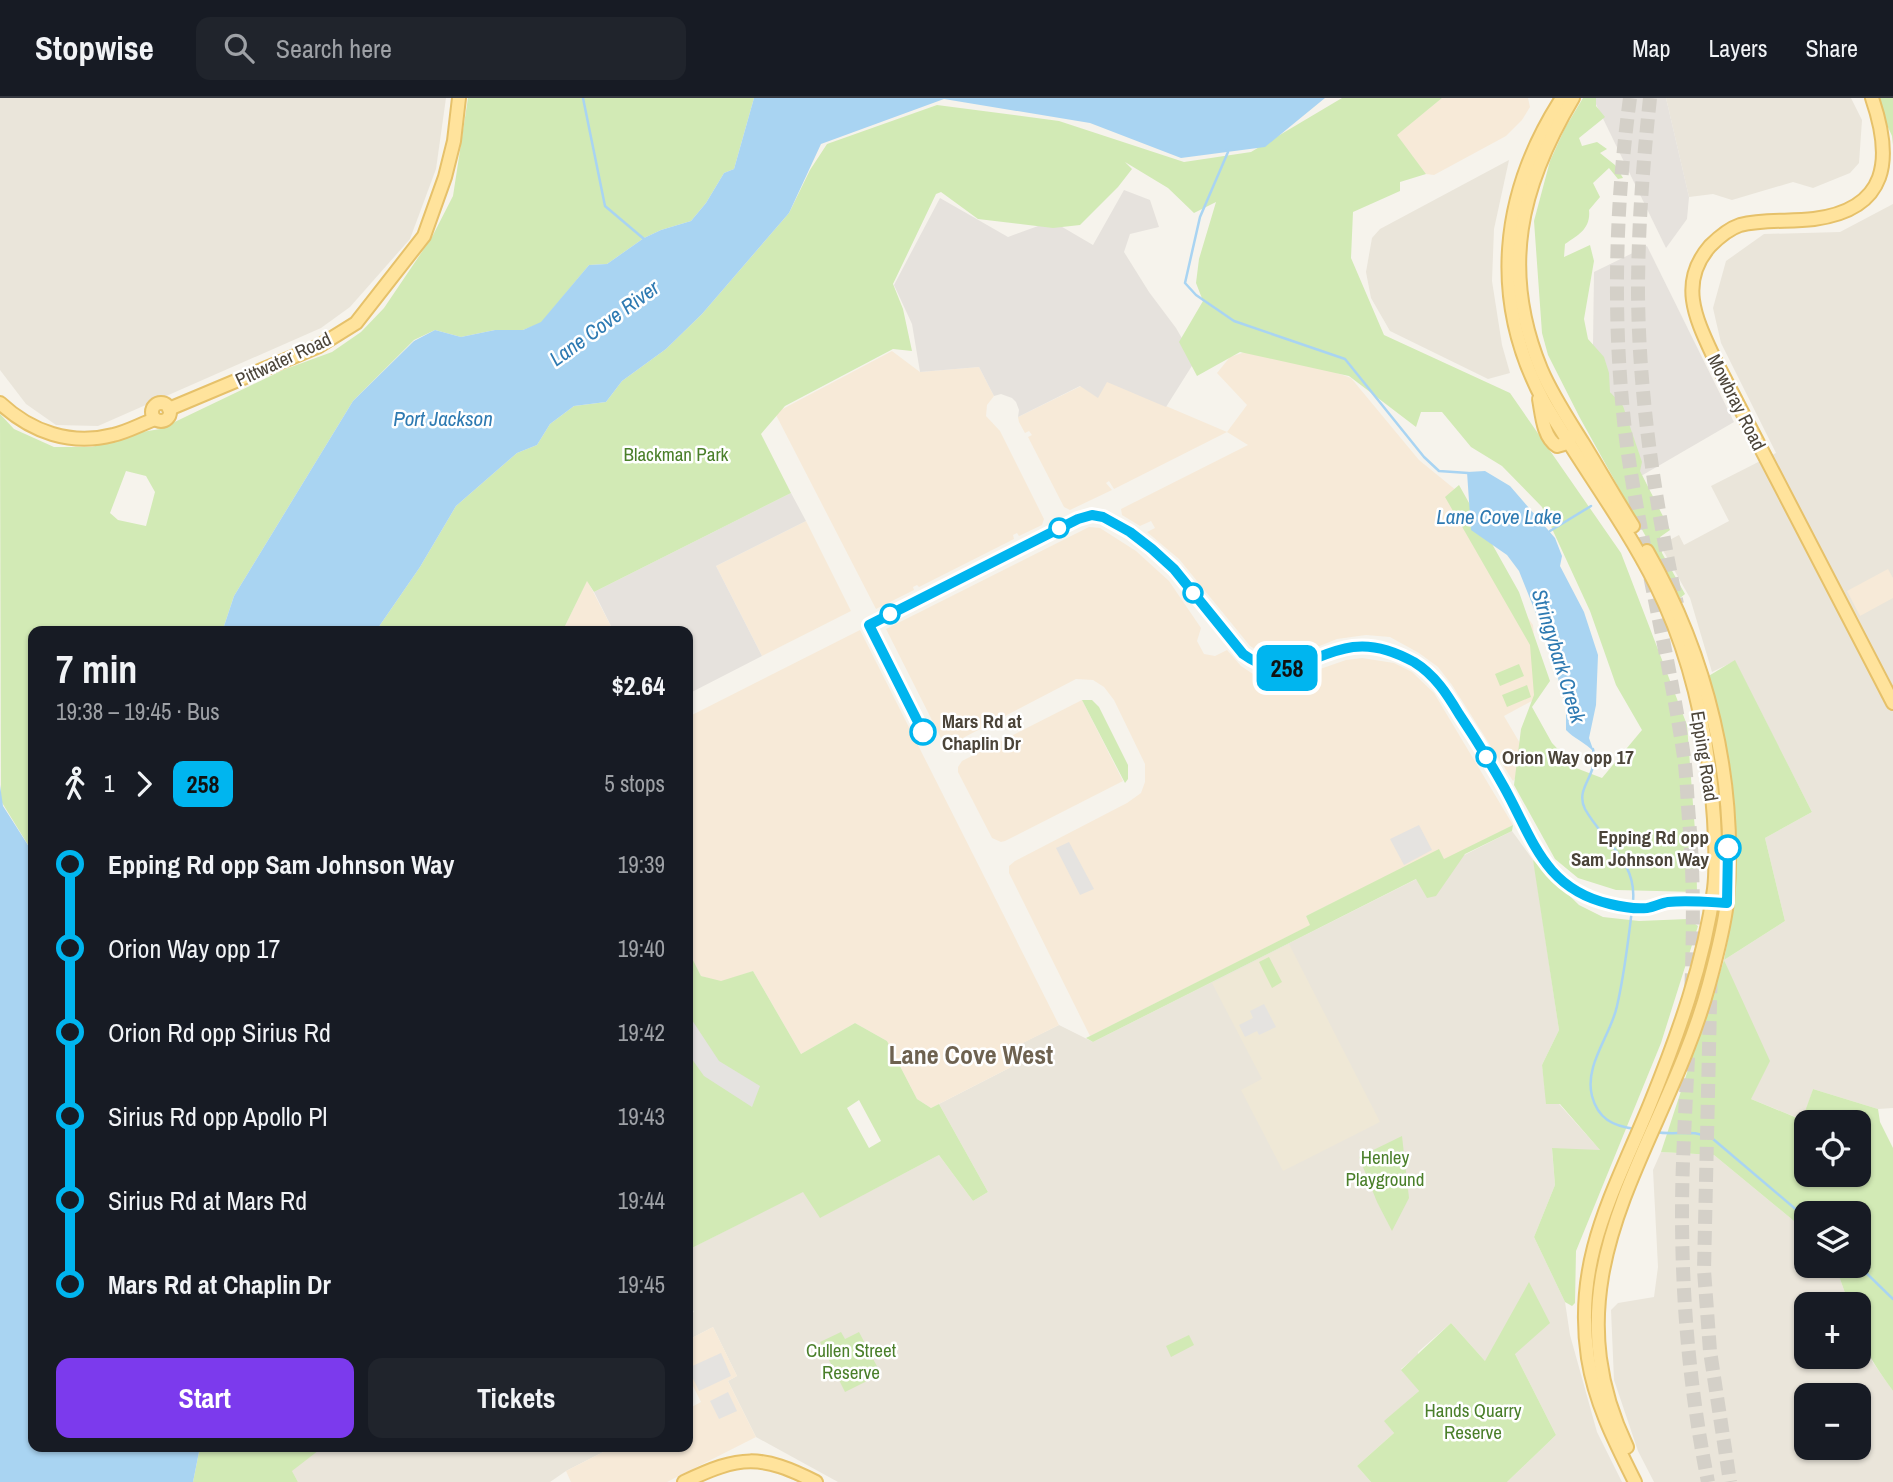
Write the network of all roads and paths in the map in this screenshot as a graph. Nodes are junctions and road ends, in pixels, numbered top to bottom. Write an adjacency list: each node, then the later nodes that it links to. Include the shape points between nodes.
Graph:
1 (458, 98): 7 (main road, Pittwater Road, via 445,177 424,236 356,323 319,346 169,409 166,419 160,421)
2 (1562, 98): 8 (main road, via 1522,177 1508,272 1519,342 1550,440 1557,446)
3 (1573, 98): 8 (main road, Epping Road, via 1549,138 1532,180 1520,258 1523,308 1535,354)
4 (1869, 98): 9 (main road, Mowbray Road, via 1885,134 1886,160 1874,191 1831,216 1753,223 1727,231 1702,257 1692,289 1696,317 1715,360)
5 (0, 398): 7 (main road, via 40,426 67,434 113,431)
6 (0, 403): 7 (main road, via 36,429 85,440 114,435)
7 (153, 415)
8 (1571, 436): 10 (main road, Epping Road, via 1656,585 1689,670 1712,790); 11 (main road, Epping Road, via 1657,569 1703,679 1726,783)
9 (1893, 703)
10 (1710, 907): 11 (main road); 12 (main road, Epping Road, via 1695,979)
11 (1726, 909): 12 (main road, Epping Road, via 1703,1003)
12 (1657, 1104): 13 (main road, Epping Road, via 1610,1235); 13 (main road, Epping Road, via 1599,1226 1590,1259)
13 (1591, 1319): 18 (main road, Epping Road, via 1588,1359 1602,1411); 19 (main road, Epping Road, via 1611,1407)
14 (684, 1482): 17 (main road, via 719,1466 757,1461)
15 (703, 1482): 16 (main road, via 757,1469)
16 (797, 1482)
17 (816, 1482)
18 (1635, 1482)
19 (1644, 1482)

